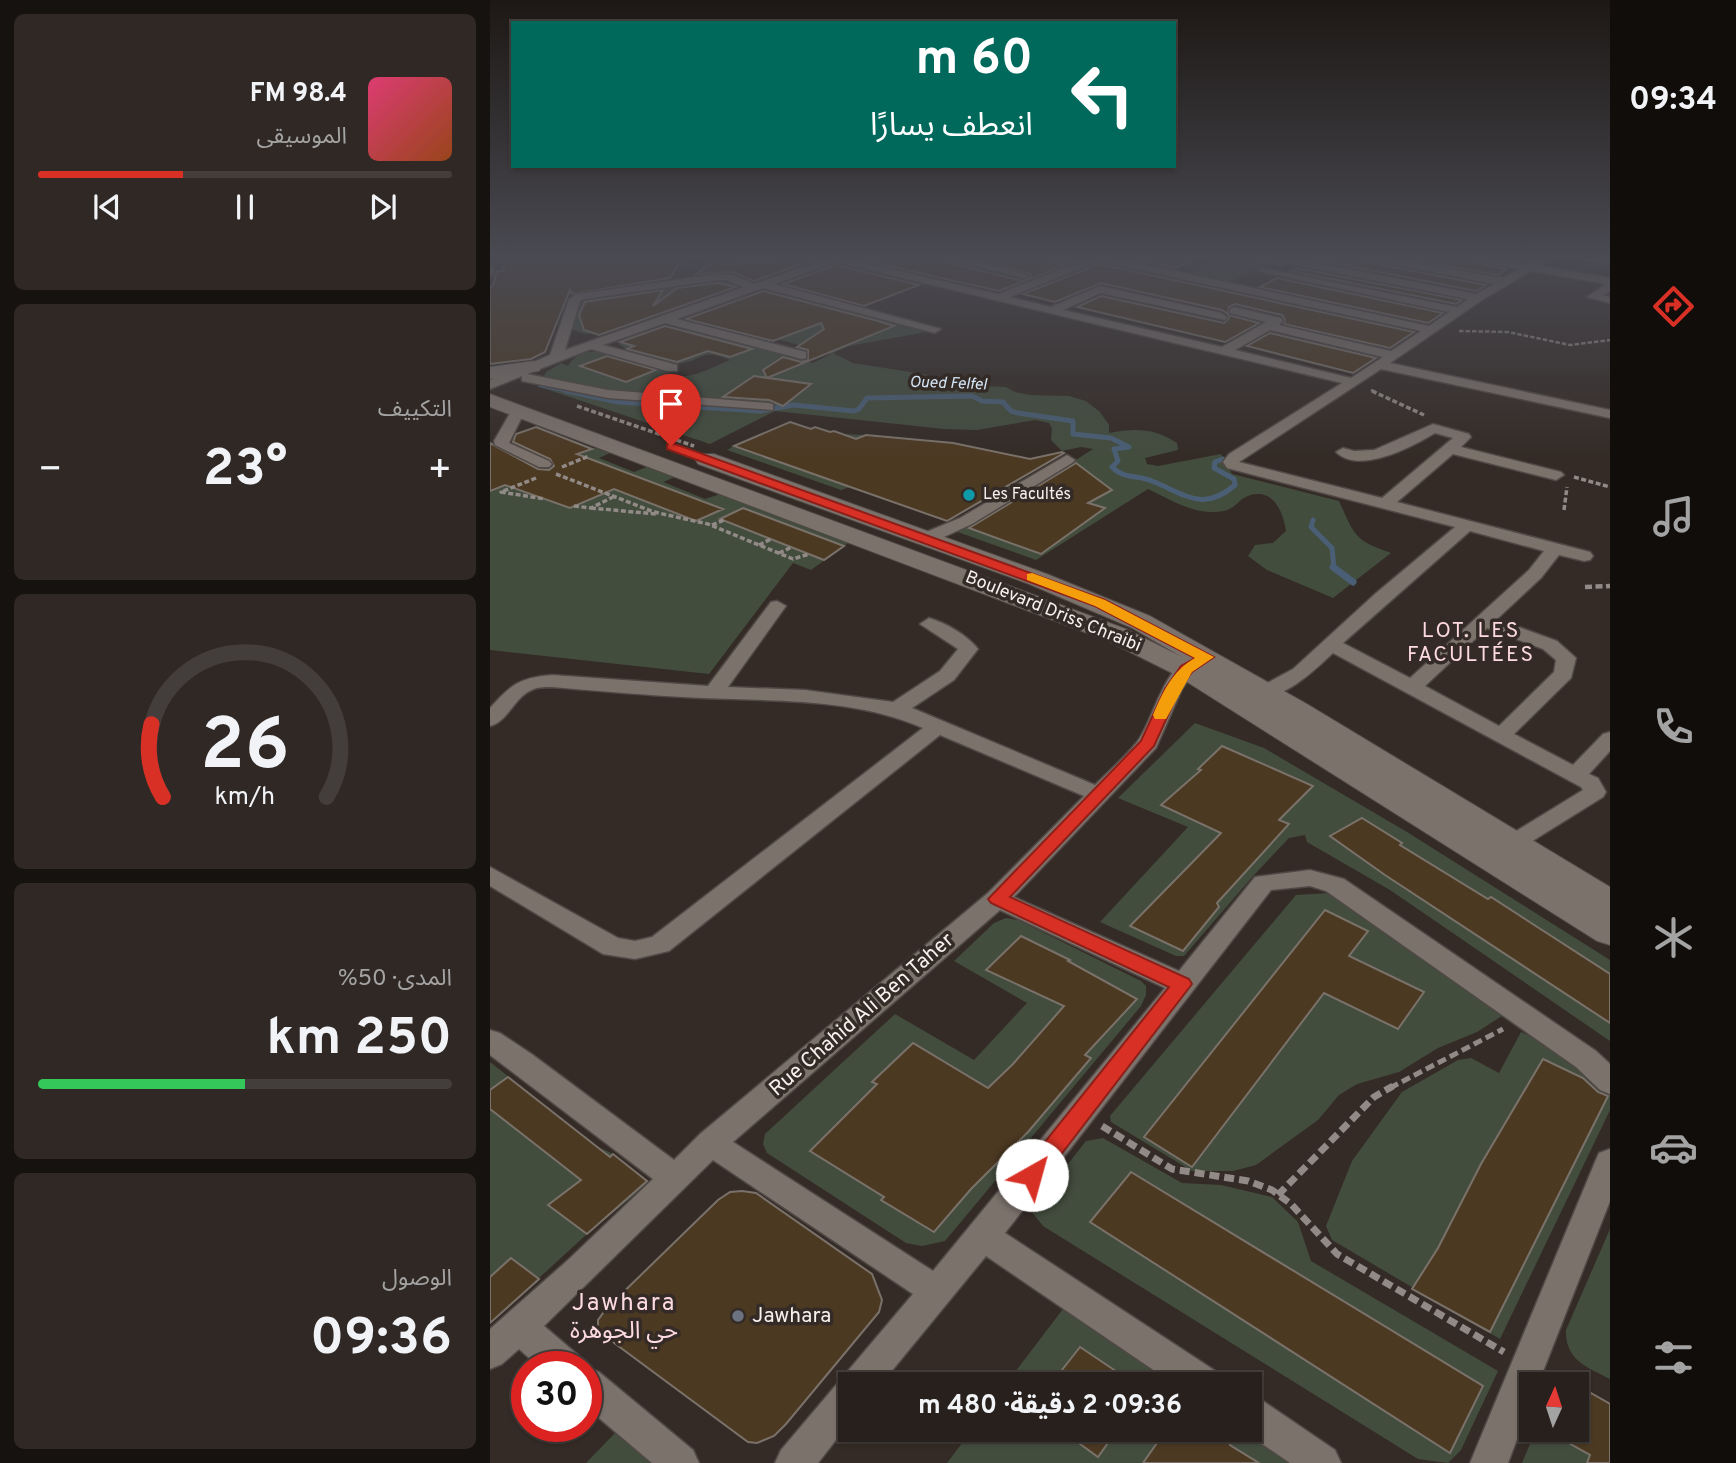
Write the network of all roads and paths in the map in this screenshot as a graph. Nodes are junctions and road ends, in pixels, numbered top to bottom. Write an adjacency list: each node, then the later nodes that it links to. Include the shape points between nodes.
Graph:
1 (562, 323): 21 (street)
2 (658, 323): 15 (street)
3 (681, 323): 17 (street)
4 (911, 323): 12 (street)
5 (1105, 323): 13 (street)
6 (1210, 323): 13 (street)
7 (1273, 323): 10 (street)
8 (1412, 323): 11 (street)
9 (1442, 323): 11 (street)
10 (1268, 326): 16 (street); 18 (street)
11 (1435, 328): 14 (path, via 1503,331 1572,346); 18 (street)
12 (935, 329)
13 (1179, 340): 16 (street)
14 (1610, 340)
15 (591, 345): 20 (street); 21 (street)
16 (1224, 351): 22 (street)
17 (802, 355)
18 (1392, 355): 19 (street)
19 (1379, 365): 22 (street); 25 (street)
20 (672, 368)
21 (533, 379): 23 (main road, Boulevard Driss Chraibi); 23 (main road); 24 (street, via 608,394); 26 (main road, Boulevard Driss Chraibi); 30 (street, via 501,441); 43 (main road, Boulevard Driss Chraibi)
22 (1353, 382): 34 (street, via 1231,462)
23 (491, 385)
24 (768, 407)
25 (1610, 414)
26 (613, 446): 32 (path, via 550,472); 56 (main road, Boulevard Driss Chraibi)
27 (1449, 449): 28 (street, via 1464,437 1433,428 1383,451 1355,457); 31 (street); 34 (street)
28 (1343, 452)
29 (1067, 460): 43 (street, via 966,521)
30 (541, 471): 33 (path, via 501,492)
31 (1563, 475): 37 (path)
32 (614, 497): 36 (path); 38 (path)
33 (545, 499)
34 (1385, 504): 41 (street)
35 (573, 506): 36 (path)
36 (591, 508): 38 (path)
37 (1564, 509)
38 (652, 513): 40 (path)
39 (724, 520): 40 (path)
40 (711, 525): 44 (path)
41 (1466, 525): 46 (street); 55 (street)
42 (771, 539): 44 (path)
43 (925, 539): 56 (main road, Boulevard Driss Chraibi, via 1100,603)
44 (758, 545): 47 (path)
45 (792, 547): 47 (path)
46 (1555, 548): 49 (street); 53 (street)
47 (779, 553): 48 (path, via 793,559)
48 (809, 554)
49 (1584, 556)
50 (1610, 586): 51 (path)
51 (1585, 587)
52 (777, 606): 58 (street)
53 (1486, 621): 57 (street); 63 (street, via 1550,645 1566,659 1564,674)
54 (929, 624): 60 (street, via 968,649 951,672)
55 (1331, 645): 57 (street); 59 (street, via 1300,673)
56 (1196, 663): 59 (main road, Boulevard Driss Chraibi); 66 (street, Rue Chahid Ali Ben Taher, via 1172,689 1148,743); 71 (main road, Boulevard Driss Chraibi)
57 (1412, 687): 63 (street)
58 (713, 692): 60 (street, via 805,696); 61 (street, via 529,683)
59 (1265, 692): 67 (main road, Boulevard Driss Chraibi)
60 (897, 709): 62 (street)
61 (490, 720)
62 (937, 727): 66 (street); 68 (street, via 660,944 635,950 612,947)
63 (1502, 734): 65 (street)
64 (1610, 738): 65 (street)
65 (1592, 783): 67 (street, via 1595,792)
66 (1098, 794): 69 (street, Rue Chahid Ali Ben Taher)
67 (1513, 843): 70 (main road, Boulevard Driss Chraibi)
68 (490, 874)
69 (997, 899): 72 (street); 77 (street, Rue Chahid Ali Ben Taher)
70 (1610, 902)
71 (1610, 932)
72 (1182, 984): 73 (street, via 1264,883 1310,878 1335,885); 76 (street)
73 (1526, 1017): 75 (street, via 1586,1059); 80 (path, via 1374,1097)
74 (490, 1041): 79 (street)
75 (1610, 1082)
76 (1081, 1113): 80 (path, via 1171,1168 1252,1182); 81 (street)
77 (711, 1143): 79 (street, Rue Chahid Ali Ben Taher); 82 (street)
78 (1610, 1162): 86 (street)
79 (676, 1178): 83 (street, Rue Chahid Ali Ben Taher)
80 (1278, 1195): 86 (path, via 1293,1203 1337,1254)
81 (983, 1237): 82 (street); 88 (street)
82 (936, 1291): 87 (street)
83 (519, 1327): 84 (street); 85 (street, Rue Chahid Ali Ben Taher)
84 (547, 1351)
85 (490, 1352)
86 (1529, 1366): 95 (street)
87 (869, 1372)
88 (1187, 1372)
89 (602, 1397): 92 (street)
90 (838, 1409): 93 (street)
91 (1262, 1422): 94 (street)
92 (680, 1463)
93 (794, 1463)
94 (1322, 1463)
95 (1489, 1463)

